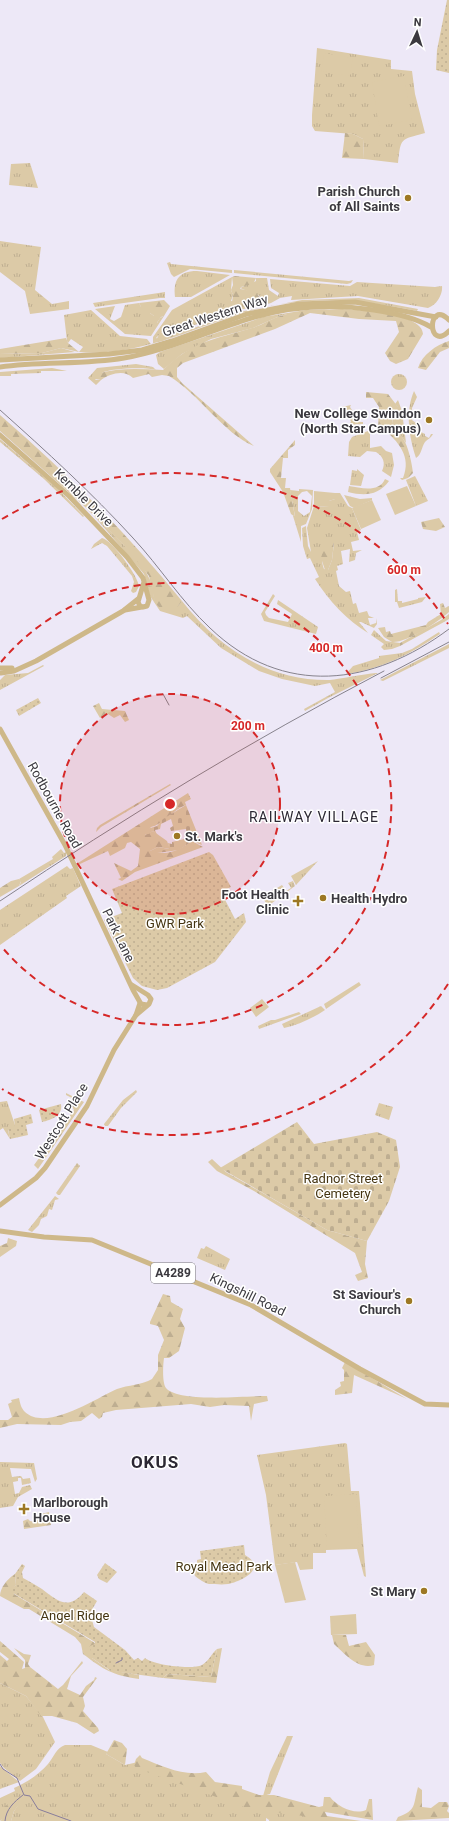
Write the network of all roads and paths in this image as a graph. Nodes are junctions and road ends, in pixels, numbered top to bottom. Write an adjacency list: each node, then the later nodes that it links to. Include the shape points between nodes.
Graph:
1 (436, 317): 2 (main road, Great Western Way, via 443,316); 3 (main road); 5 (main road, Great Western Way, via 366,303 299,304 247,314 142,350)
2 (449, 320)
3 (431, 327): 4 (main road, Great Western Way, via 436,334); 6 (main road, Great Western Way, via 410,317 381,311 310,308 258,316 166,348 124,358)
4 (448, 333)
5 (0, 360)
6 (0, 367)
7 (0, 435): 8 (main road, Kemble Drive, via 93,520 128,557)
8 (144, 582): 9 (main road); 10 (main road, Kemble Drive)
9 (139, 598): 10 (main road); 11 (main road, via 138,604); 12 (main road)
10 (147, 598): 11 (main road, via 148,604)
11 (142, 607): 12 (main road)
12 (123, 611): 13 (main road, via 40,659 19,668)
13 (0, 671)
14 (0, 728): 15 (main road, Rodbourne Road, via 63,841)
15 (88, 894): 16 (main road, Park Lane)
16 (131, 985): 17 (main road); 18 (main road, Park Lane)
17 (145, 994): 18 (main road, via 141,996); 19 (main road, via 151,999)
18 (140, 1001): 19 (main road); 20 (main road, Westcott Place)
19 (147, 1005): 20 (main road, Westcott Place)
20 (136, 1015): 21 (main road, Westcott Place, via 114,1050 87,1106 45,1168 36,1178)
21 (0, 1205)
22 (0, 1230): 23 (main road, Kingshill Road / A4289, via 44,1237 92,1240 266,1313 425,1404)
23 (449, 1405)

